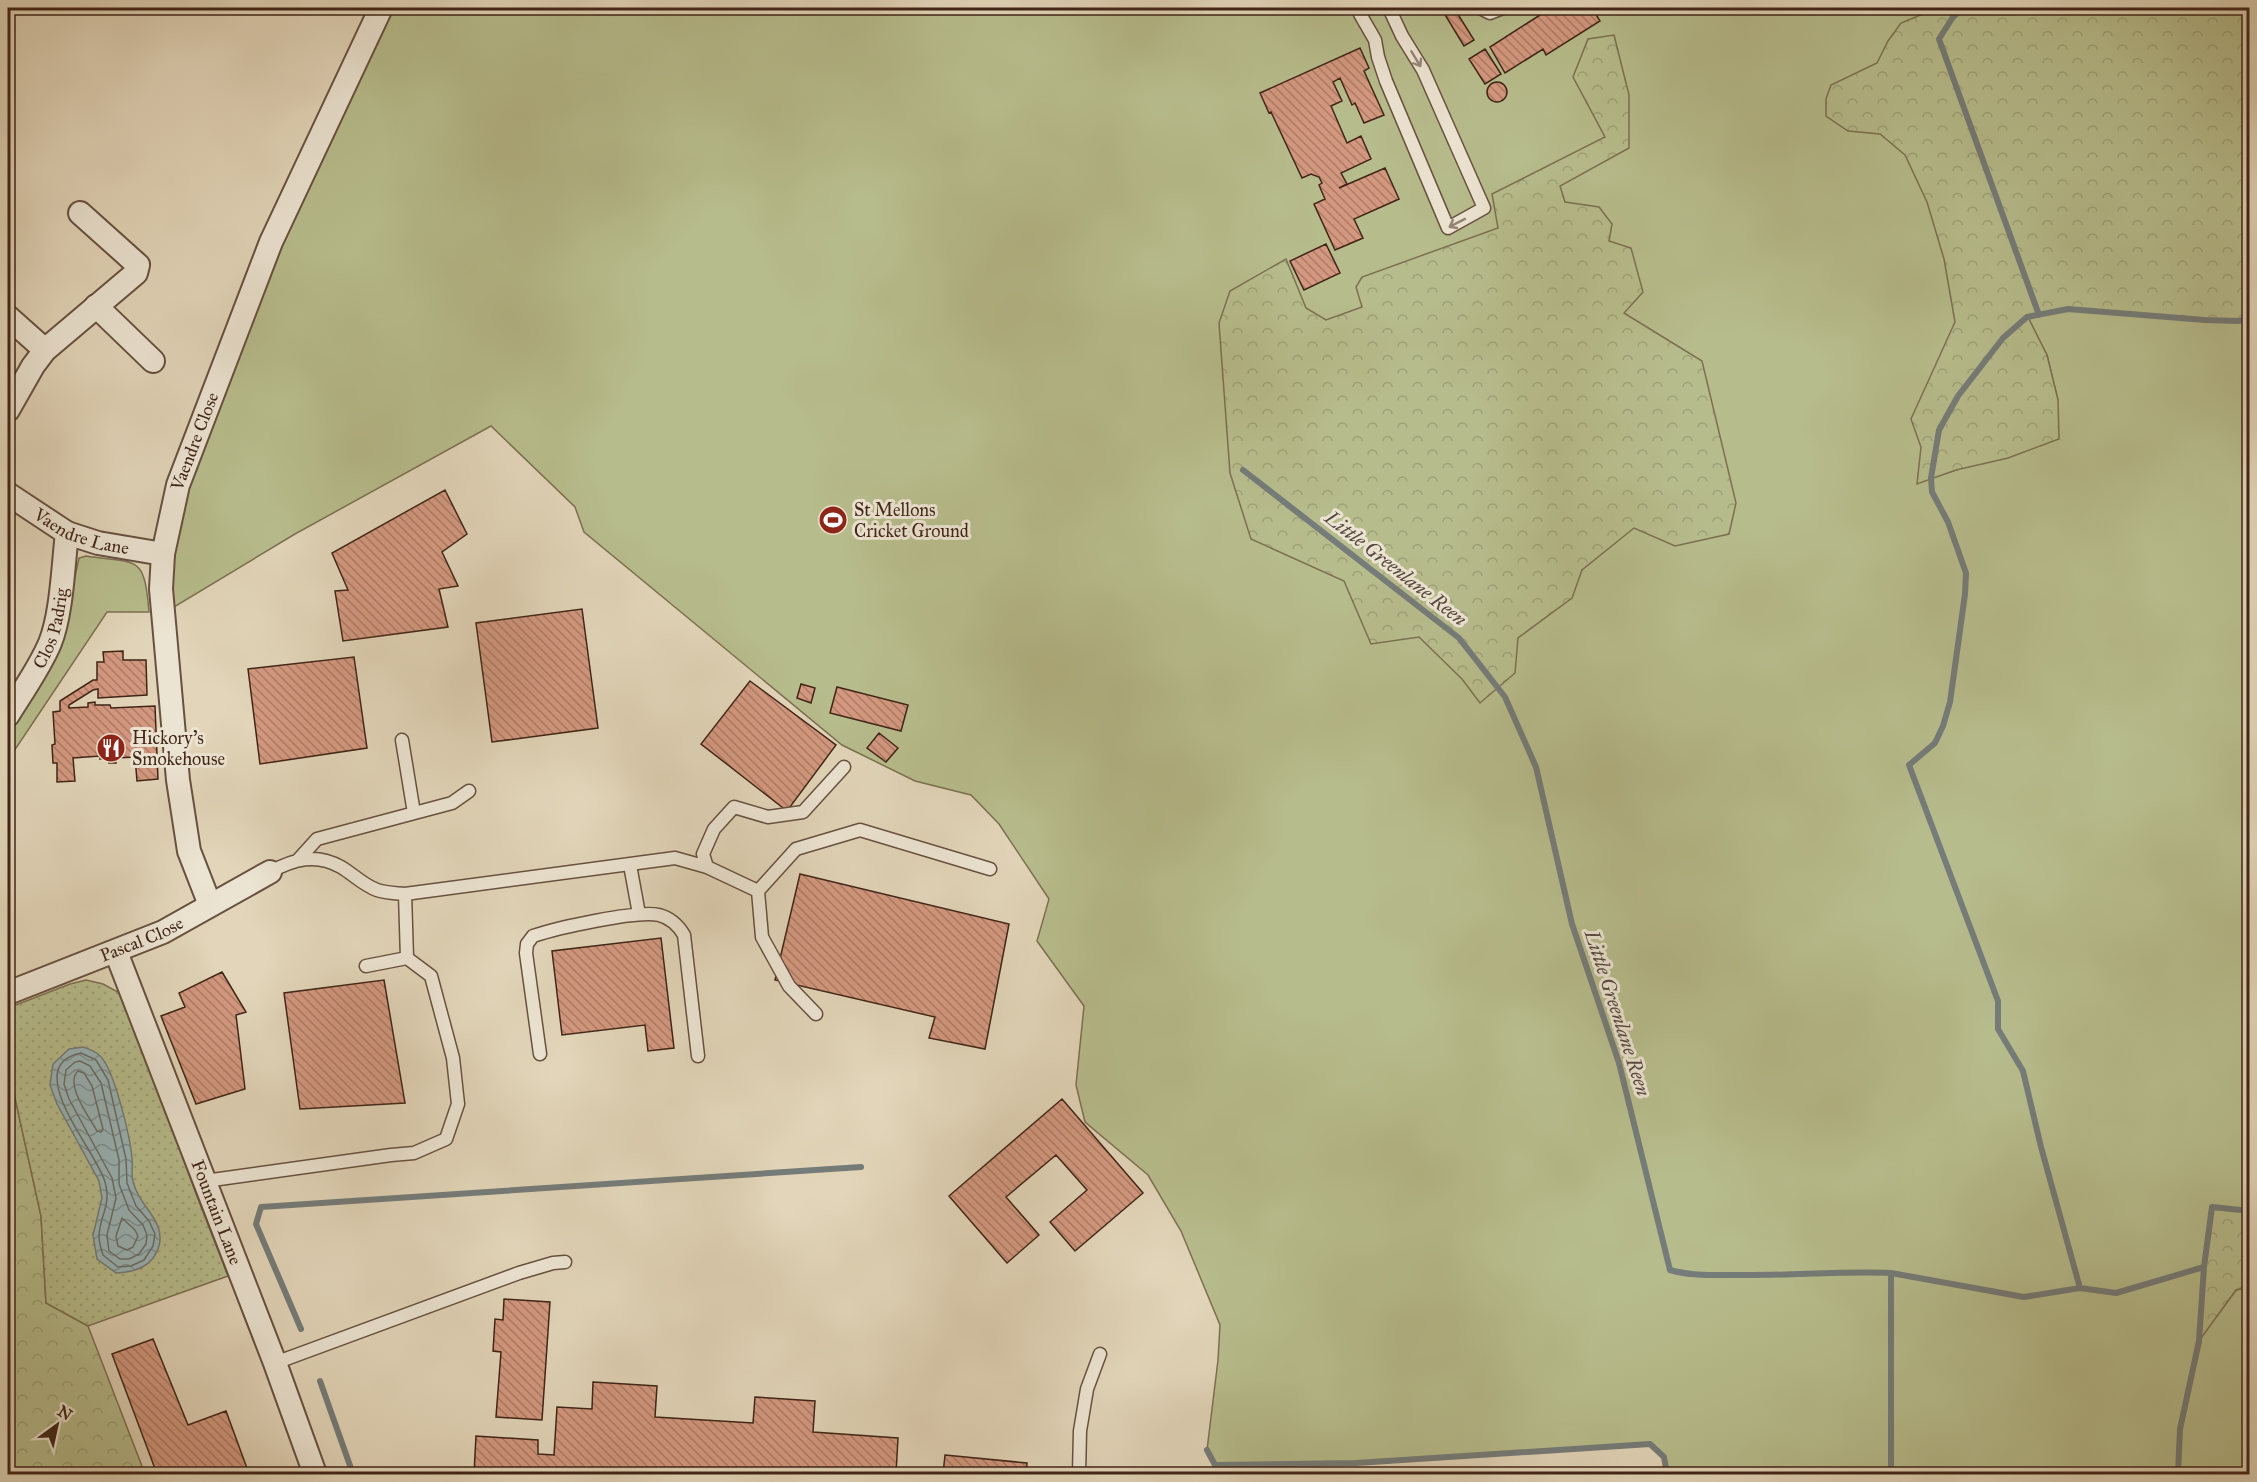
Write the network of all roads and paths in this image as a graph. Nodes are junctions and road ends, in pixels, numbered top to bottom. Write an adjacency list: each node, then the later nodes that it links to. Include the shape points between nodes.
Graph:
1 (381, 8): 14 (street, Vaendre Close, via 271,242 178,485)
2 (1389, 8): 5 (lane, one-way to 5, via 1423,70 1484,208 1448,228 1386,81 1375,40)
3 (1480, 8): 4 (lane, via 1490,13)
4 (1503, 8)
5 (1360, 14)
6 (80, 213): 7 (street, via 138,265 136,273)
7 (96, 306): 9 (street); 10 (street)
8 (8, 317): 9 (street)
9 (45, 350): 11 (street)
10 (153, 361)
11 (8, 410)
12 (8, 494): 13 (street, Vaendre Lane)
13 (67, 533): 14 (street, Vaendre Lane, via 98,543); 15 (street, Clos Padrig, via 51,641)
14 (163, 554): 27 (street, Vaendre Close, via 161,588 178,780 189,851)
15 (8, 715)
16 (402, 740): 19 (lane)
17 (844, 767): 22 (lane, via 803,812 768,817 734,807 714,829 703,854)
18 (469, 791): 19 (lane, via 452,803)
19 (414, 813): 20 (lane, via 317,839)
20 (298, 860): 24 (lane); 26 (lane, via 323,860 378,890)
21 (630, 865): 22 (lane, via 675,858); 26 (lane); 28 (lane)
22 (707, 867): 25 (lane)
23 (990, 869): 25 (lane, via 860,830 796,849)
24 (270, 872): 27 (street, Pascal Close)
25 (758, 891): 33 (lane, via 762,937 789,986)
26 (405, 894): 30 (lane)
27 (210, 905): 29 (street, Pascal Close, via 163,932)
28 (639, 914): 34 (lane, via 533,936 527,944); 35 (lane, via 659,915 676,923 684,935)
29 (116, 952): 32 (street, Pascal Close); 36 (street, Fountain Lane)
30 (407, 958): 31 (lane); 36 (lane, via 432,976 453,1058 459,1104 446,1139 414,1154)
31 (366, 966)
32 (8, 993)
33 (816, 1014)
34 (540, 1054)
35 (698, 1056)
36 (205, 1181): 39 (street, Fountain Lane)
37 (565, 1262): 39 (lane, via 508,1277)
38 (1100, 1354): 41 (lane, via 1087,1389 1080,1431)
39 (275, 1363): 40 (street, Fountain Lane)
40 (315, 1474)
41 (1079, 1474)

